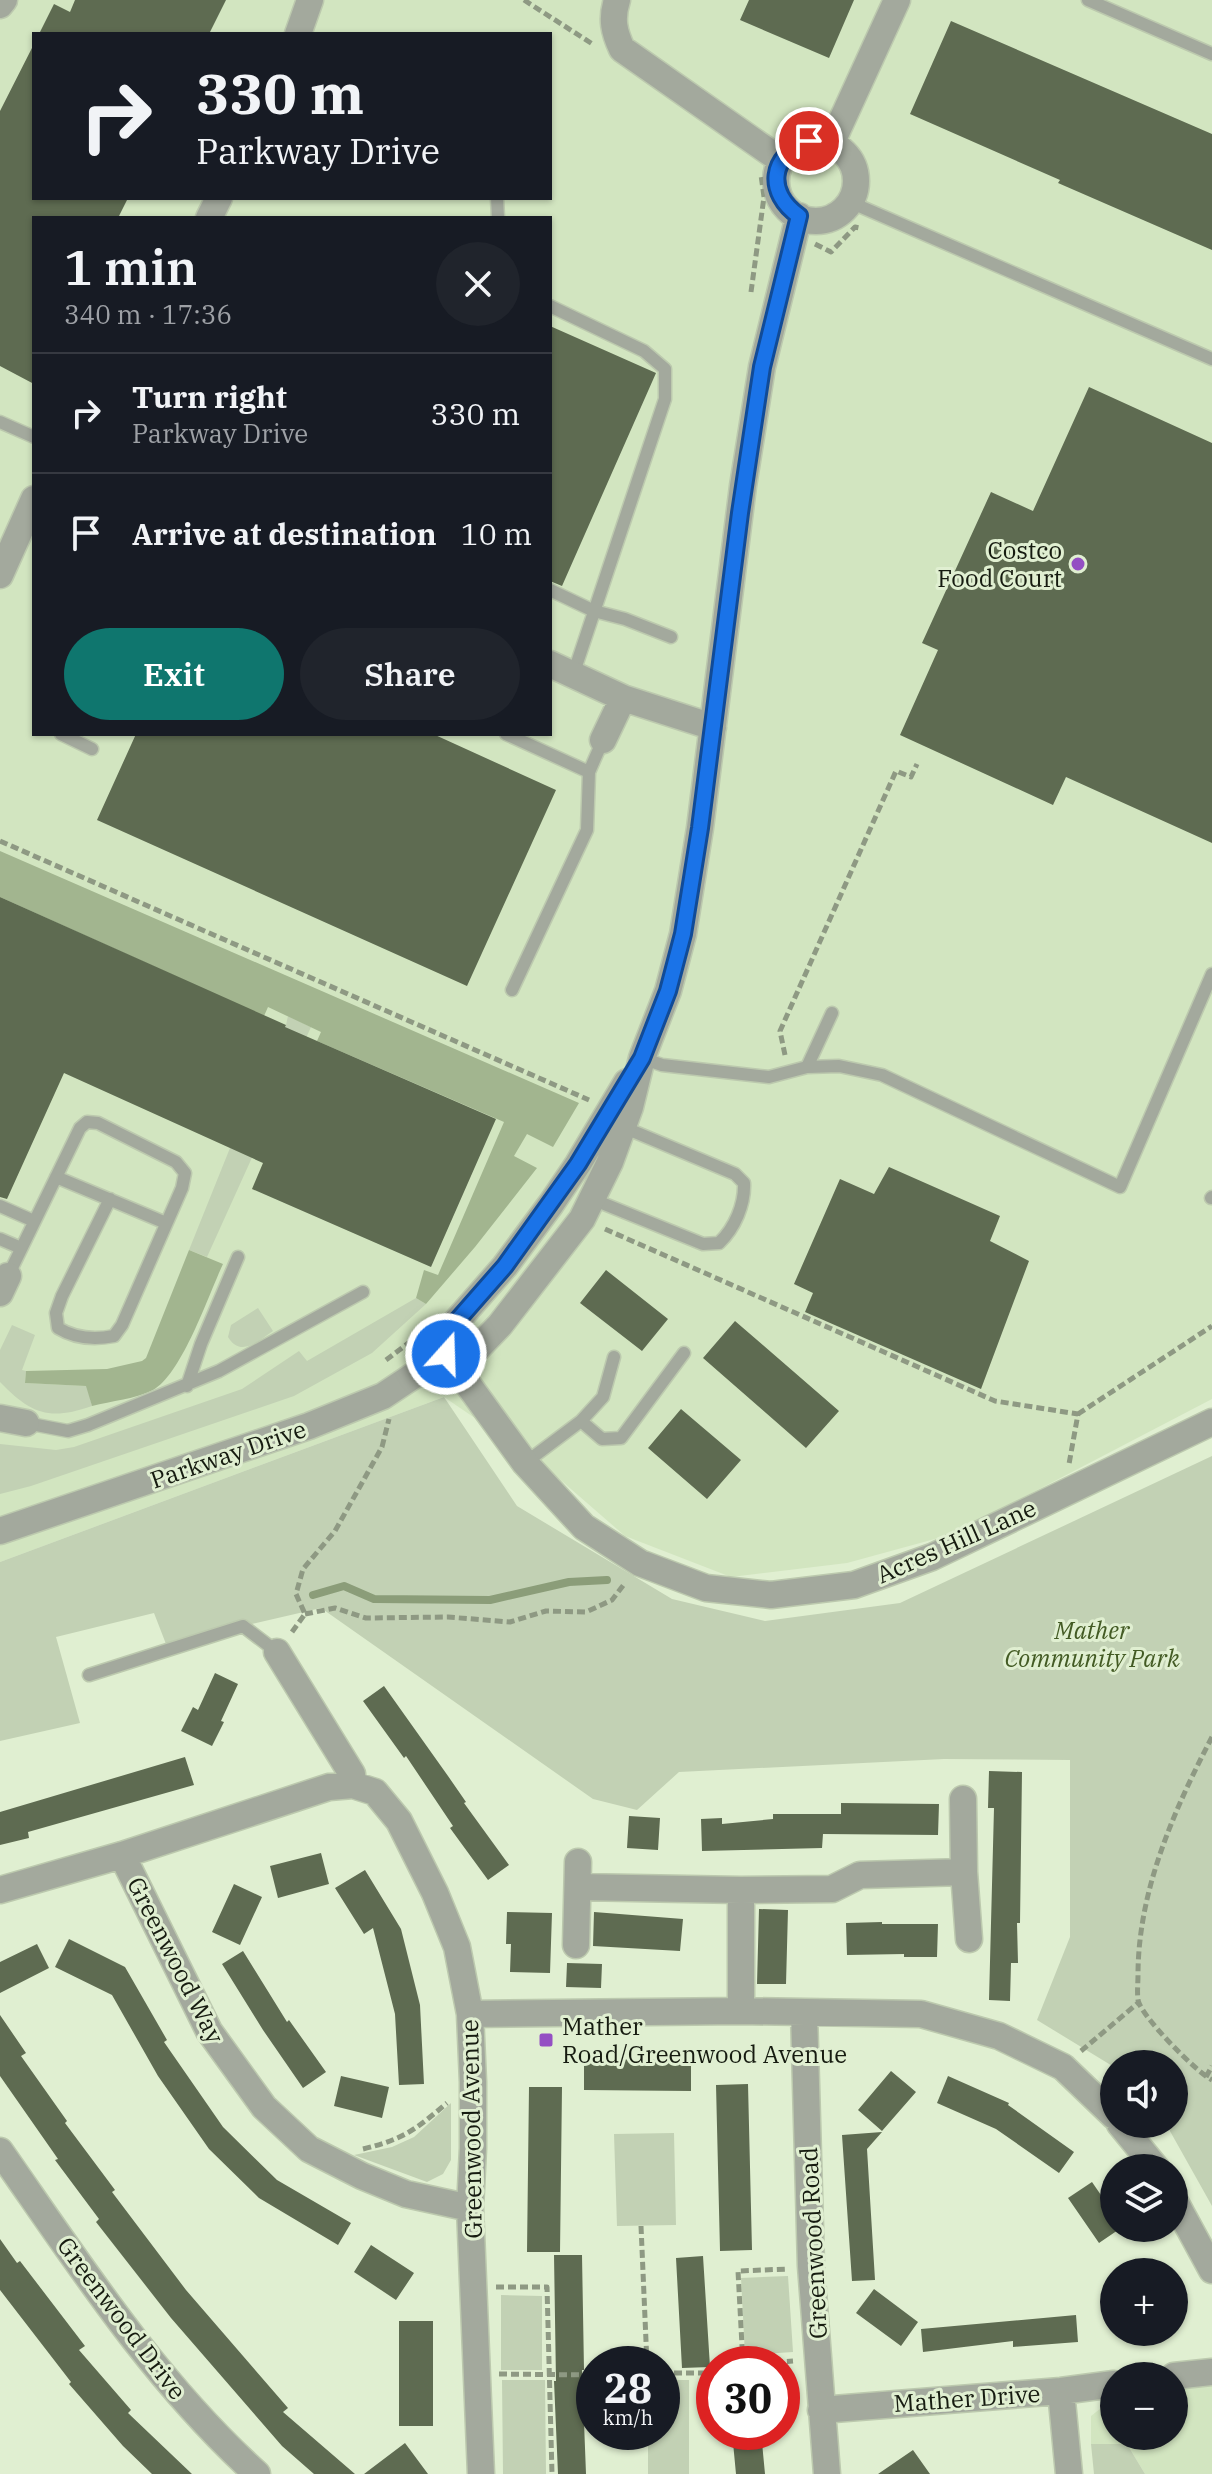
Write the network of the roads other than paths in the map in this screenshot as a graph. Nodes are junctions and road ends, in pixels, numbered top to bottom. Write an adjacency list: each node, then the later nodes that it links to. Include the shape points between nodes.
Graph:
1 (4, 0): 6 (street)
2 (310, 0): 7 (street)
3 (617, 0): 10 (street, via 614,33 622,49)
4 (897, 0): 9 (street)
5 (1088, 0): 8 (lane)
6 (0, 5)
7 (299, 32)
8 (1212, 54)
9 (831, 144): 10 (street, via 809,141); 11 (street, via 854,168)
10 (782, 161): 12 (street, via 776,177 780,198)
11 (850, 202): 12 (street, via 831,218); 14 (lane)
12 (799, 216): 24 (street, Parkway Drive, via 762,367)
13 (552, 307): 20 (lane, via 644,351 665,369 665,399)
14 (1212, 359)
15 (0, 422): 16 (lane)
16 (32, 436)
17 (32, 503): 18 (street)
18 (0, 575)
19 (552, 591): 20 (lane)
20 (594, 611): 21 (lane); 22 (lane)
21 (671, 637)
22 (561, 670): 23 (street)
23 (623, 698): 24 (street); 27 (street)
24 (713, 727): 33 (street, Parkway Drive, via 683,934)
25 (65, 736): 28 (lane)
26 (510, 736): 29 (lane)
27 (603, 740): 29 (lane)
28 (92, 749)
29 (589, 772): 31 (lane, via 587,830)
30 (1212, 974): 34 (lane, via 1120,1187 882,1075 839,1066)
31 (512, 990)
32 (832, 1013): 34 (lane)
33 (642, 1058): 34 (lane, via 769,1077); 35 (street, Parkway Drive)
34 (807, 1067)
35 (616, 1119): 39 (street, Parkway Drive, via 610,1162); 39 (lane, via 735,1174 744,1183 744,1196 730,1233 719,1243 703,1244); 48 (street, Parkway Drive, via 505,1266 448,1331)
36 (56, 1177): 37 (lane); 40 (lane); 41 (lane, via 80,1128 98,1123 176,1162 185,1173)
37 (110, 1199): 41 (lane); 41 (lane, via 56,1313 58,1328 72,1336 114,1336)
38 (0, 1206): 40 (lane)
39 (587, 1209): 48 (street, Parkway Drive, via 472,1354)
40 (34, 1221): 43 (lane)
41 (166, 1223)
42 (0, 1239): 43 (lane)
43 (21, 1248): 45 (lane)
44 (238, 1257): 50 (lane)
45 (4, 1284)
46 (363, 1292): 50 (lane)
47 (684, 1353): 52 (lane, via 621,1438 602,1439)
48 (446, 1354): 55 (street, Acres Hill Lane); 56 (street, Parkway Drive, via 383,1396 309,1426)
49 (614, 1357): 52 (lane, via 603,1397)
50 (187, 1386): 54 (lane, via 68,1431)
51 (0, 1418): 54 (street)
52 (581, 1421): 55 (lane)
53 (1212, 1422): 55 (street, Acres Hill Lane, via 932,1557 854,1585 771,1595 706,1588 640,1563 584,1527)
54 (26, 1423)
55 (525, 1463)
56 (0, 1531)
57 (277, 1652): 58 (lane, via 243,1626); 59 (street, via 352,1774)
58 (89, 1675)
59 (353, 1785): 61 (street, via 329,1787); 69 (street, Greenwood Avenue, via 375,1792 399,1821 457,1947)
60 (963, 1799): 62 (street)
61 (122, 1855): 63 (street); 74 (street, Greenwood Way, via 209,2031 264,2107 309,2149 362,2176 406,2194)
62 (964, 1872): 64 (street, via 860,1875 832,1889); 65 (street)
63 (0, 1890)
64 (741, 1890): 66 (street, via 578,1875); 67 (street)
65 (969, 1939)
66 (576, 1945)
67 (741, 2011): 68 (street); 69 (street)
68 (804, 2012): 70 (street, via 921,2014 999,2036 1063,2067); 81 (street, Greenwood Road)
69 (470, 2014): 74 (street, Greenwood Avenue)
70 (1100, 2103)
71 (1131, 2138): 73 (street)
72 (0, 2151): 82 (street, Greenwood Drive, via 122,2326 217,2438)
73 (1145, 2154)
74 (470, 2208): 83 (street, Greenwood Avenue)
75 (1188, 2226): 76 (street)
76 (1212, 2270)
77 (1212, 2372): 78 (street)
78 (1188, 2375)
79 (1100, 2386): 80 (street, Mather Drive)
80 (1061, 2391): 81 (street, Mather Drive); 85 (street)
81 (821, 2410): 84 (street, Greenwood Road)
82 (257, 2474)
83 (481, 2474)
84 (827, 2474)
85 (1069, 2474)

